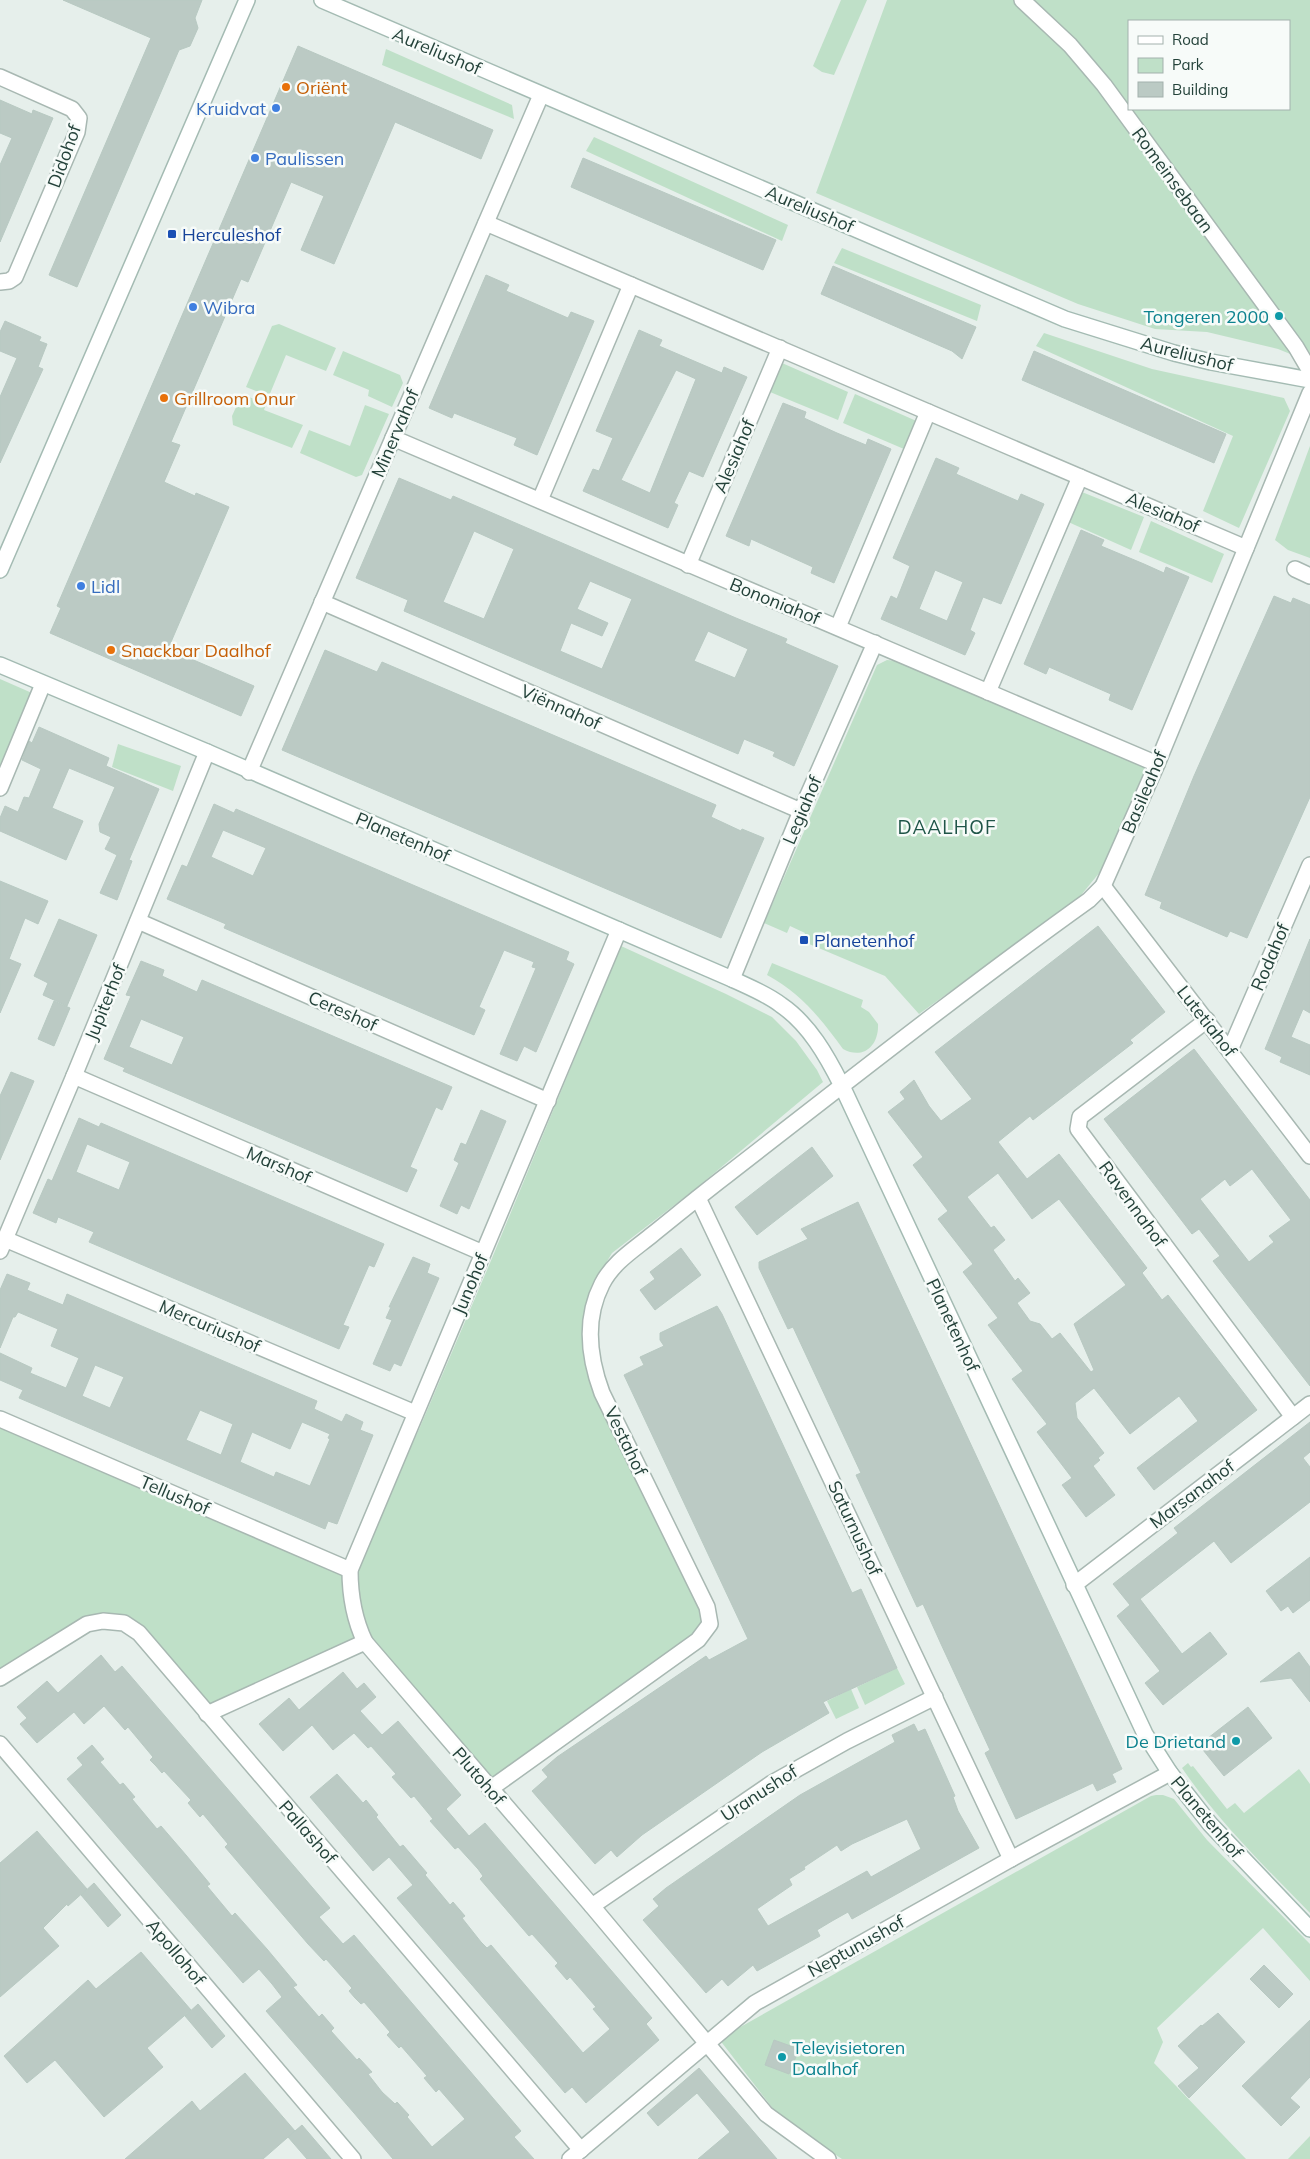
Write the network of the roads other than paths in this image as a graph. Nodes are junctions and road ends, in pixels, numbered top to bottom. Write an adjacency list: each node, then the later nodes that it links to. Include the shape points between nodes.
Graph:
1 (247, 0): 20 (street)
2 (322, 0): 5 (street, Aureliushof)
3 (1022, 0): 10 (street, Romeinsebaan, via 1070,44 1104,85 1296,346)
4 (0, 77): 7 (street, Didohof, via 72,109 79,118 77,132 15,277 9,282)
5 (541, 95): 6 (street, Minervahof); 11 (street, Aureliushof, via 1065,319 1174,353)
6 (486, 223): 8 (street, Alesiahof); 14 (street, Minervahof)
7 (0, 282)
8 (631, 285): 9 (street, Alesiahof); 16 (street)
9 (780, 348): 13 (street, Alesiahof); 18 (street, Alesiahof)
10 (1310, 371)
11 (1310, 380)
12 (1310, 394): 17 (street, Basileahof)
13 (928, 412): 15 (street, Alesiahof); 23 (street)
14 (393, 438): 16 (street, Bononiahof); 22 (street, Minervahof)
15 (1080, 477): 17 (street, Alesiahof); 27 (street)
16 (540, 500): 18 (street, Bononiahof)
17 (1246, 548): 29 (street, Basileahof)
18 (688, 564): 23 (street, Bononiahof)
19 (1295, 569): 21 (street)
20 (0, 570)
21 (1310, 576)
22 (322, 602): 30 (street, Minervahof); 32 (street, Viënnahof)
23 (838, 627): 24 (street, Bononiahof)
24 (875, 643): 27 (street, Bononiahof); 32 (street, Legiahof)
25 (0, 665): 26 (street, Planetenhof)
26 (43, 684): 28 (street, Planetenhof); 31 (street)
27 (988, 692): 29 (street, Bononiahof)
28 (207, 752): 30 (street, Planetenhof); 35 (street, Jupiterhof)
29 (1157, 764): 34 (street, Basileahof)
30 (249, 772): 36 (street, Planetenhof)
31 (0, 788)
32 (801, 811): 37 (street, Legiahof)
33 (1310, 865): 39 (street, Rodahof)
34 (1103, 886): 38 (street, Lutetiahof); 41 (street, Basileahof, via 1089,900)
35 (138, 921): 40 (street, Jupiterhof); 42 (street, Cereshof)
36 (620, 930): 37 (street, Planetenhof); 42 (street, Junohof)
37 (732, 979): 41 (street, Planetenhof, via 788,1010 817,1042)
38 (1207, 1020): 39 (street, Lutetiahof); 49 (street, Ravennahof, via 1080,1117 1078,1129)
39 (1230, 1050): 43 (street, Lutetiahof)
40 (74, 1076): 45 (street, Jupiterhof); 46 (street, Marshof)
41 (842, 1086): 44 (street, Vestahof); 52 (street, Planetenhof)
42 (548, 1101): 46 (street, Junohof)
43 (1310, 1156)
44 (698, 1198): 55 (street, Saturnushof); 59 (street, Vestahof, via 617,1263 594,1302 590,1336 592,1363 602,1393 707,1607 710,1624 698,1640)
45 (3, 1245): 48 (street, Mercuriushof)
46 (483, 1253): 48 (street, Junohof)
47 (1310, 1404): 49 (street, Marsanahof)
48 (415, 1413): 51 (street, Junohof)
49 (1293, 1416): 52 (street, Marsanahof)
50 (0, 1419): 51 (street, Tellushof)
51 (350, 1570): 53 (street, Junohof, via 352,1603)
52 (1074, 1585): 58 (street, Planetenhof, via 1132,1711)
53 (365, 1642): 56 (street); 59 (street, Plutohof)
54 (0, 1678): 56 (street, Pallashof, via 86,1624 103,1621 124,1623 144,1638)
55 (936, 1697): 60 (street, Saturnushof); 61 (street, Uranushof, via 772,1783)
56 (207, 1714): 64 (street, Pallashof)
57 (0, 1744): 65 (street, Apollohof)
58 (1170, 1773): 60 (street, Neptunushof); 62 (street, Planetenhof, via 1237,1854)
59 (490, 1789): 61 (street, Plutohof)
60 (1012, 1859): 63 (street, Neptunushof, via 755,2003)
61 (592, 1906): 63 (street, Plutohof)
62 (1310, 1929)
63 (705, 2044): 64 (street, Neptunushof); 66 (street, Plutohof, via 766,2114)
64 (576, 2154)
65 (353, 2159)
66 (828, 2159)

